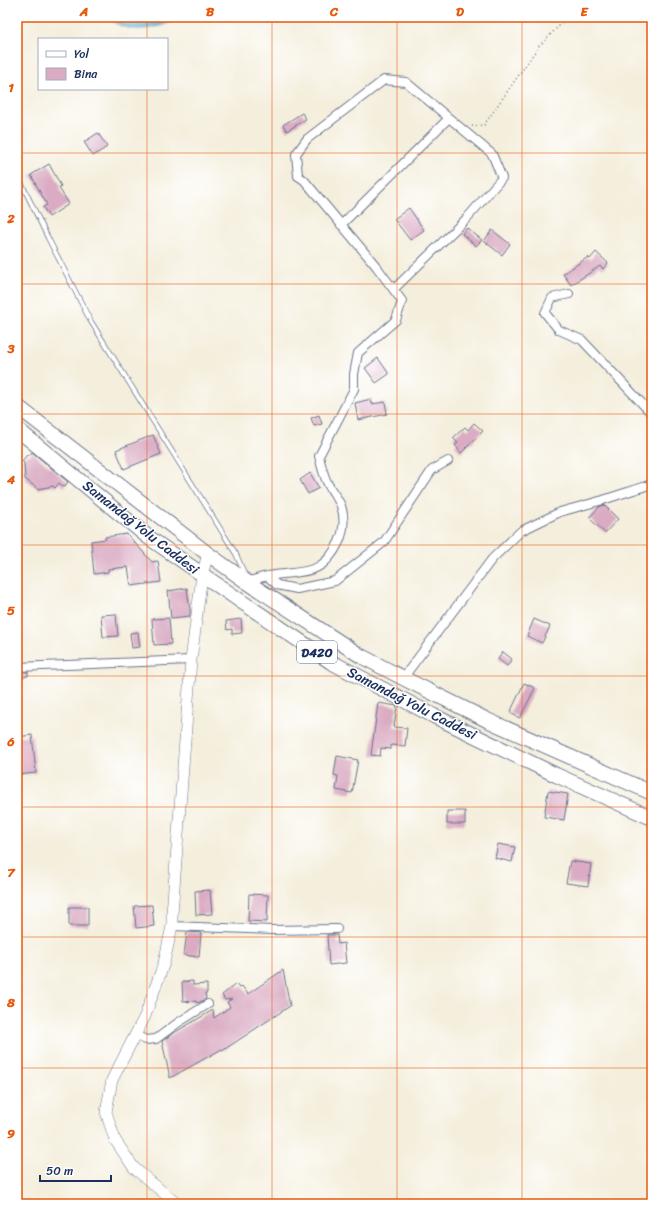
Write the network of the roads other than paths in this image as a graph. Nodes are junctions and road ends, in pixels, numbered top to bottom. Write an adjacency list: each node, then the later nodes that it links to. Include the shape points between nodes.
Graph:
1 (450, 118): 3 (street); 3 (street, via 406,82 384,80 308,139 296,154 298,176); 4 (street, via 492,154 502,178 467,218)
2 (17, 174): 14 (lane, via 90,320 236,554)
3 (341, 225): 4 (street)
4 (394, 289): 13 (street, via 402,301 396,320 358,353 354,389 319,456 327,482 341,506 344,521 342,536 335,551 316,569)
5 (570, 294): 7 (street, via 552,298 545,313 559,330 582,340)
6 (17, 406): 11 (highway, Samandağ Yolu Caddesi / D420)
7 (652, 414)
8 (17, 429): 12 (highway, Samandağ Yolu Caddesi / D420, via 148,537)
9 (448, 461): 13 (street, via 432,470 384,542 335,581 297,589 277,585)
10 (652, 482): 17 (street, via 560,512 520,531 492,559)
11 (208, 554): 12 (street); 14 (highway, Samandağ Yolu Caddesi / D420)
12 (202, 575): 15 (street); 19 (highway, Samandağ Yolu Caddesi / D420, via 331,662 448,722)
13 (267, 576): 14 (street)
14 (247, 582): 17 (highway, Samandağ Yolu Caddesi / D420, via 361,656)
15 (191, 660): 16 (street); 20 (street)
16 (17, 667)
17 (403, 678): 18 (highway, Samandağ Yolu Caddesi / D420, via 487,720)
18 (652, 793)
19 (652, 818)
20 (172, 926): 21 (street, via 272,930); 23 (street, via 164,964 145,1016)
21 (337, 929)
22 (208, 1004): 23 (street, via 156,1039 146,1040)
23 (134, 1036): 24 (street, via 112,1080 106,1112 114,1140 134,1168)
24 (177, 1204)

